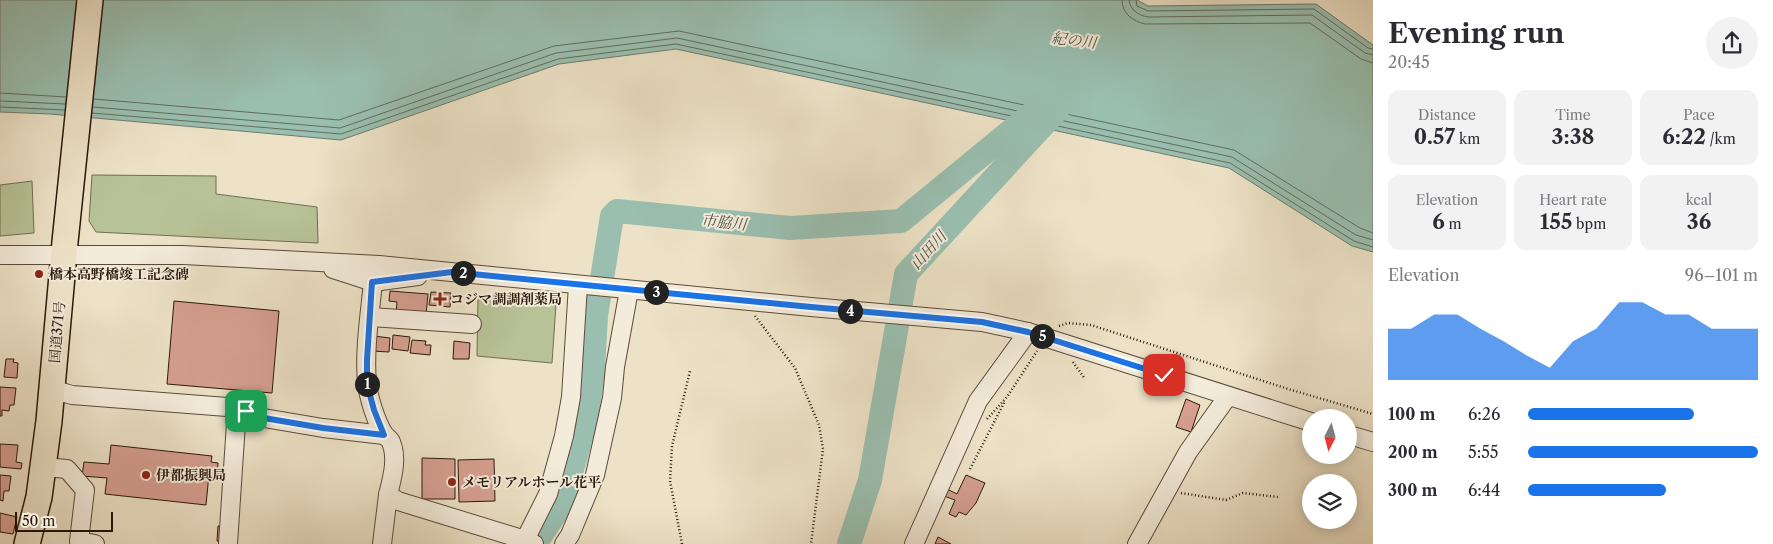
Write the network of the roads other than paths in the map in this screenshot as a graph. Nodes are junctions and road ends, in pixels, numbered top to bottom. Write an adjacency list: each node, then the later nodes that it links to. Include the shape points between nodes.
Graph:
1 (90, 0): 2 (highway, 国道371号)
2 (64, 248): 3 (street); 4 (street); 12 (highway, 国道371号)
3 (0, 254)
4 (312, 262): 5 (street); 6 (street)
5 (452, 272): 6 (street); 7 (street)
6 (372, 282): 9 (street)
7 (578, 285): 8 (street); 21 (street, via 571,397 564,436)
8 (629, 290): 11 (street, via 982,322); 26 (street, via 612,398 595,475)
9 (370, 317): 10 (street, via 432,327); 16 (street, via 367,384)
10 (472, 324)
11 (1037, 339): 13 (street); 27 (street, via 978,401)
12 (52, 389): 14 (street, via 72,395); 19 (highway, 国道371号)
13 (1228, 396): 15 (street); 28 (street, via 1198,438)
14 (237, 408): 16 (street, via 258,417); 24 (street)
15 (1302, 419)
16 (384, 435): 20 (street, via 391,441 395,462)
17 (1358, 437): 18 (street)
18 (1373, 442)
19 (43, 466): 22 (highway, 国道371号); 23 (street, via 67,469 85,490 79,541)
20 (388, 496): 21 (street); 25 (street)
21 (530, 542)
22 (27, 544)
23 (95, 544)
24 (228, 544)
25 (382, 544)
26 (564, 544)
27 (914, 544)
28 (1137, 544)

